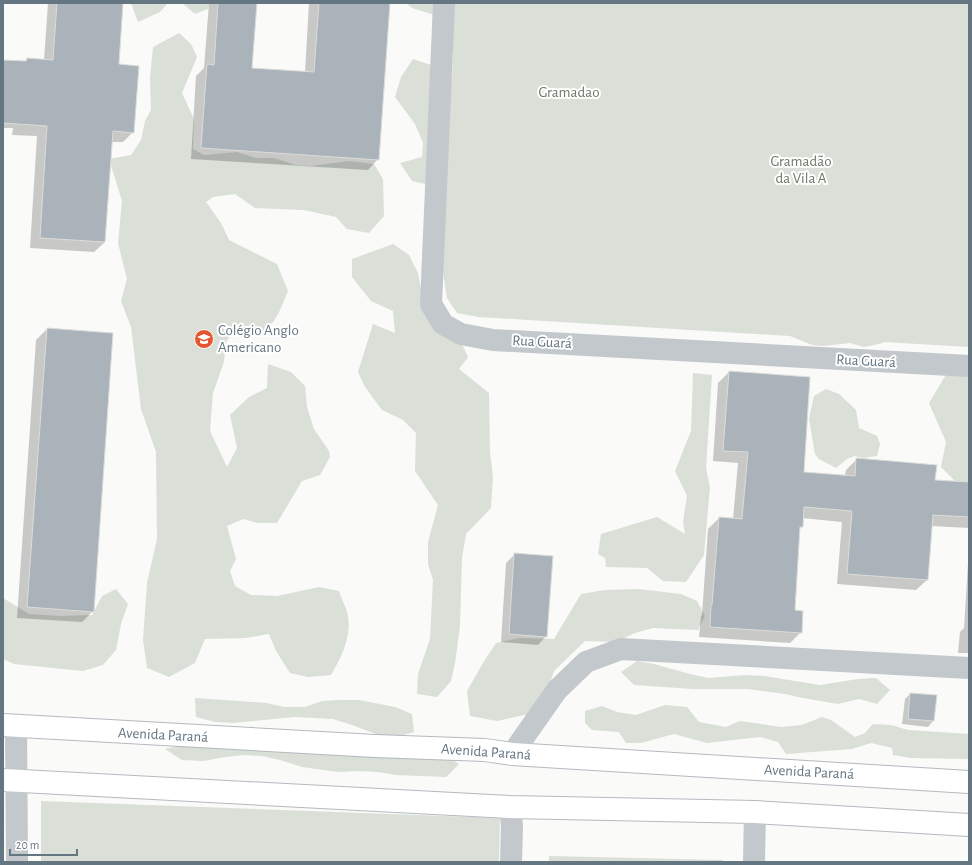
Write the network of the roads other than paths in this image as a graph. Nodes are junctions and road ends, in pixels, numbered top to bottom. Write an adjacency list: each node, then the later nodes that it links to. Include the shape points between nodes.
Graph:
1 (444, 3): 2 (street, Rua Guará, via 431,304 443,324 462,334 493,340)
2 (969, 366)
3 (969, 668): 5 (street, via 621,649 586,662 556,690)
4 (10, 726): 5 (main road, Avenida Paraná, via 485,750); 6 (street)
5 (512, 754): 7 (main road, Avenida Paraná)
6 (10, 780): 8 (main road); 11 (street)
7 (969, 782)
8 (510, 806): 9 (main road); 12 (street)
9 (755, 812): 10 (main road); 13 (street)
10 (969, 825)
11 (16, 862)
12 (511, 862)
13 (754, 862)

